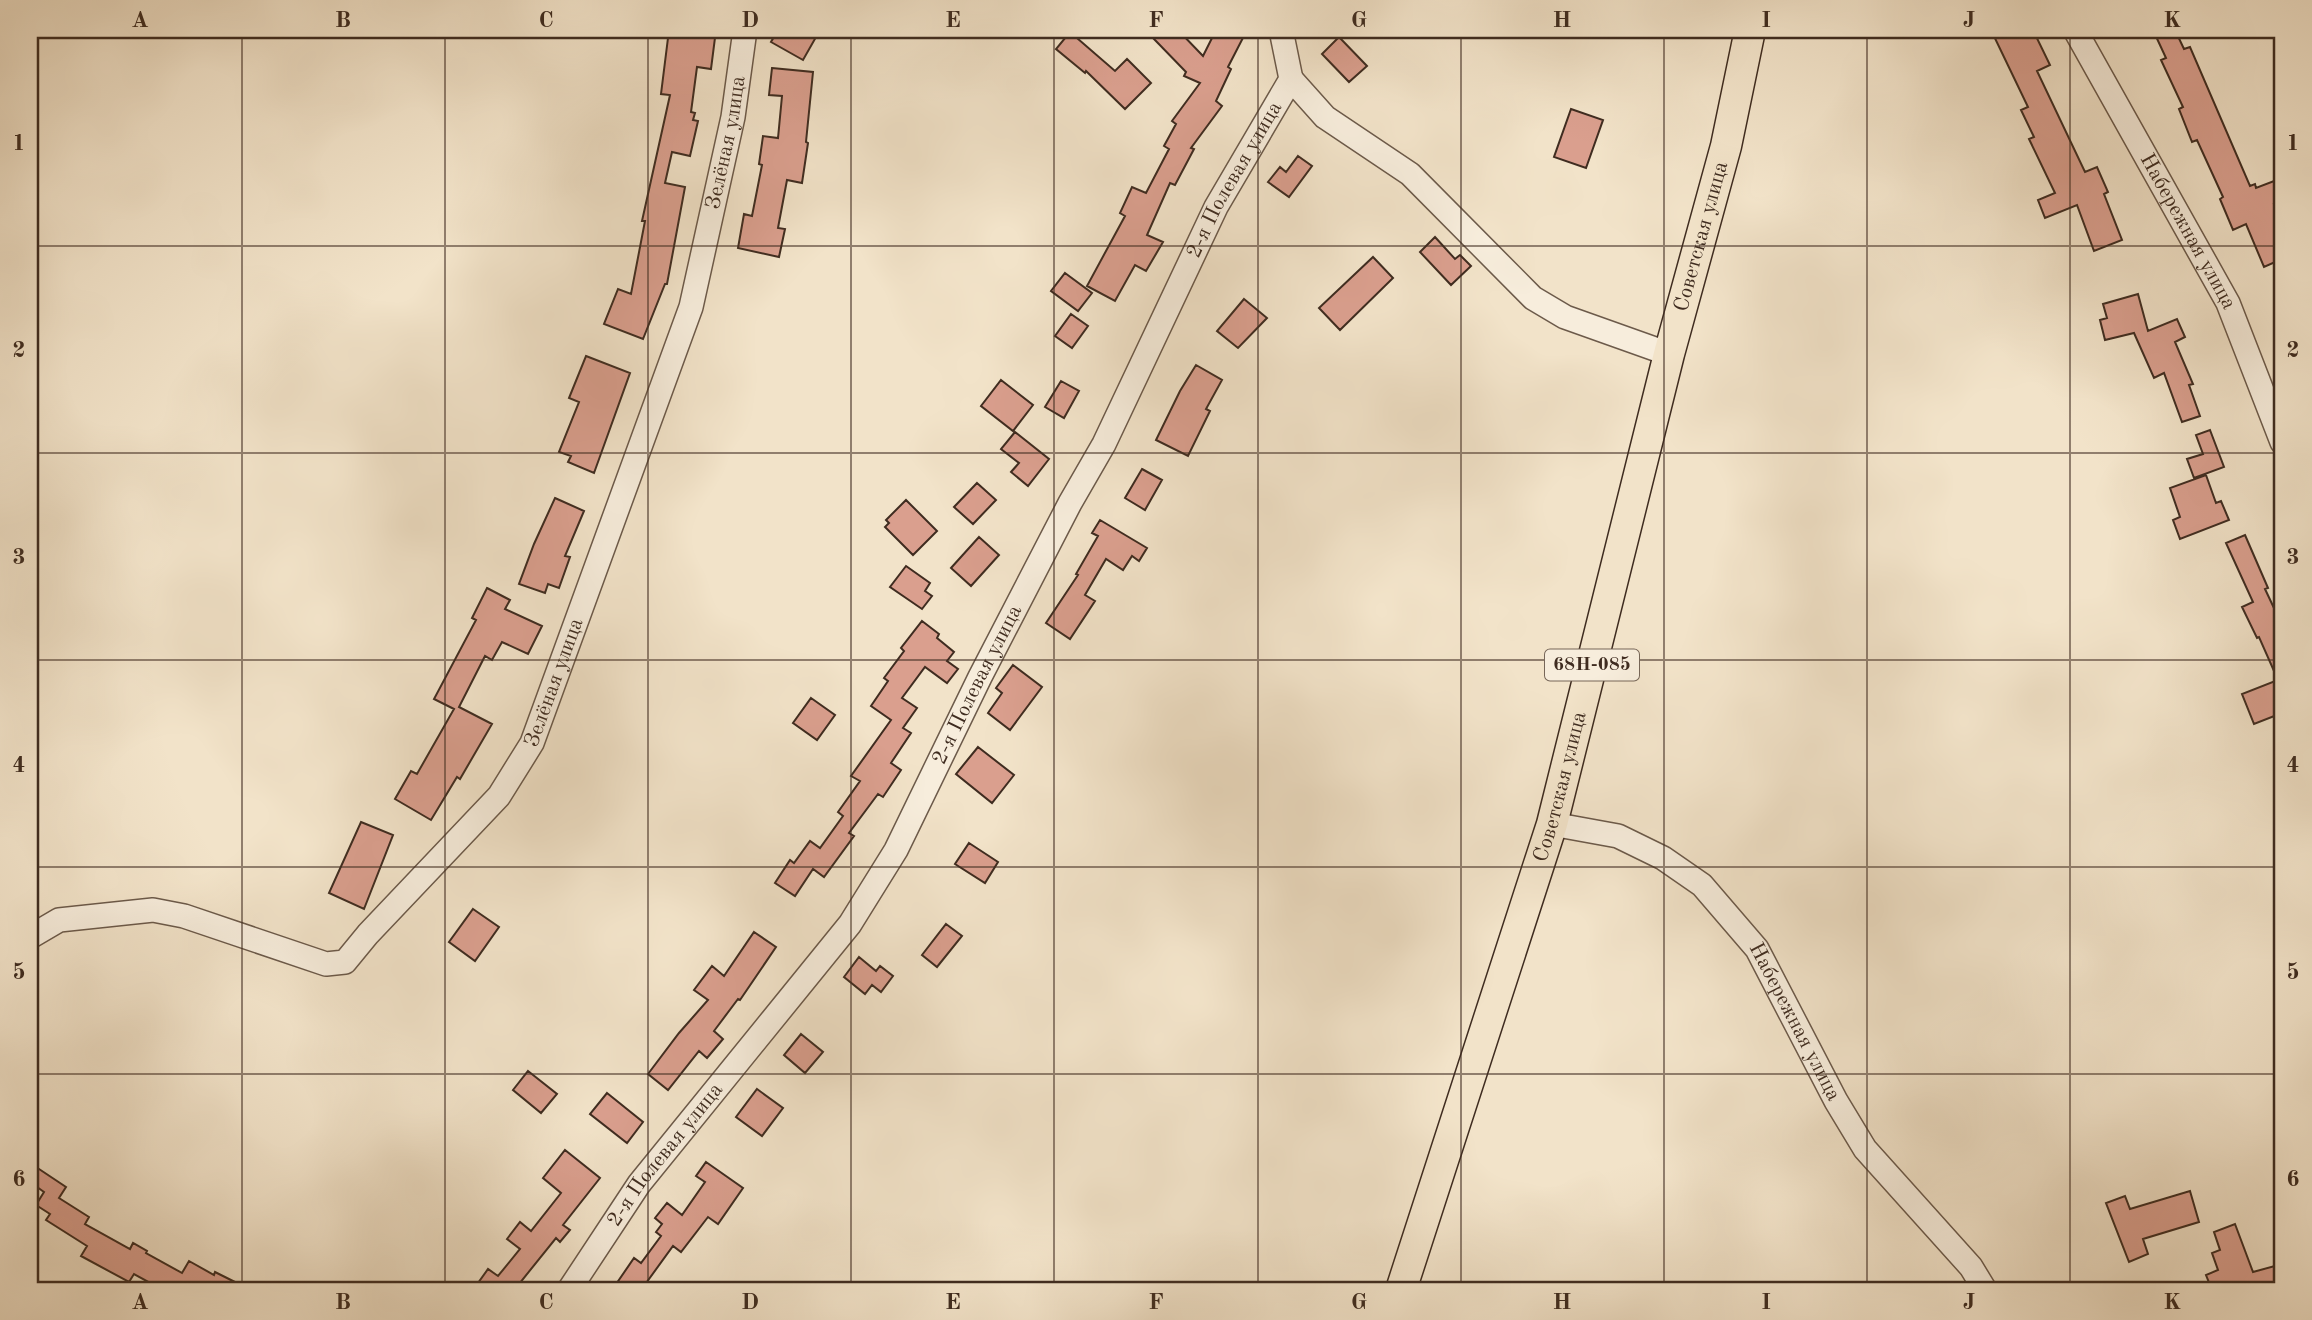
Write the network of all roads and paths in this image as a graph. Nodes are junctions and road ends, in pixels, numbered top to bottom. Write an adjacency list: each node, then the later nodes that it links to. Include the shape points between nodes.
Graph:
1 (745, 30): 9 (street, Зелёная улица, via 733,117 691,306 532,743 499,796 345,962 326,964 184,916 153,910 59,920)
2 (1281, 30): 5 (street, 2-я Полевая улица)
3 (1750, 30): 6 (main road, Советская улица / 68Н-085, via 1726,146)
4 (2075, 30): 7 (street, Набережная улица, via 2228,303)
5 (1292, 79): 6 (street, via 1325,117 1410,174 1533,298 1565,317); 10 (street, 2-я Полевая улица, via 1216,207 1104,444 980,677 896,850 850,924 639,1184)
6 (1669, 354): 8 (main road, Советская улица / 68Н-085)
7 (2282, 442)
8 (1552, 824): 11 (main road, Советская улица / 68Н-085); 12 (street, Набережная улица, via 1618,836 1664,858 1702,885 1757,949 1865,1149 1971,1267)
9 (30, 937)
10 (569, 1290)
11 (1401, 1290)
12 (1985, 1290)

